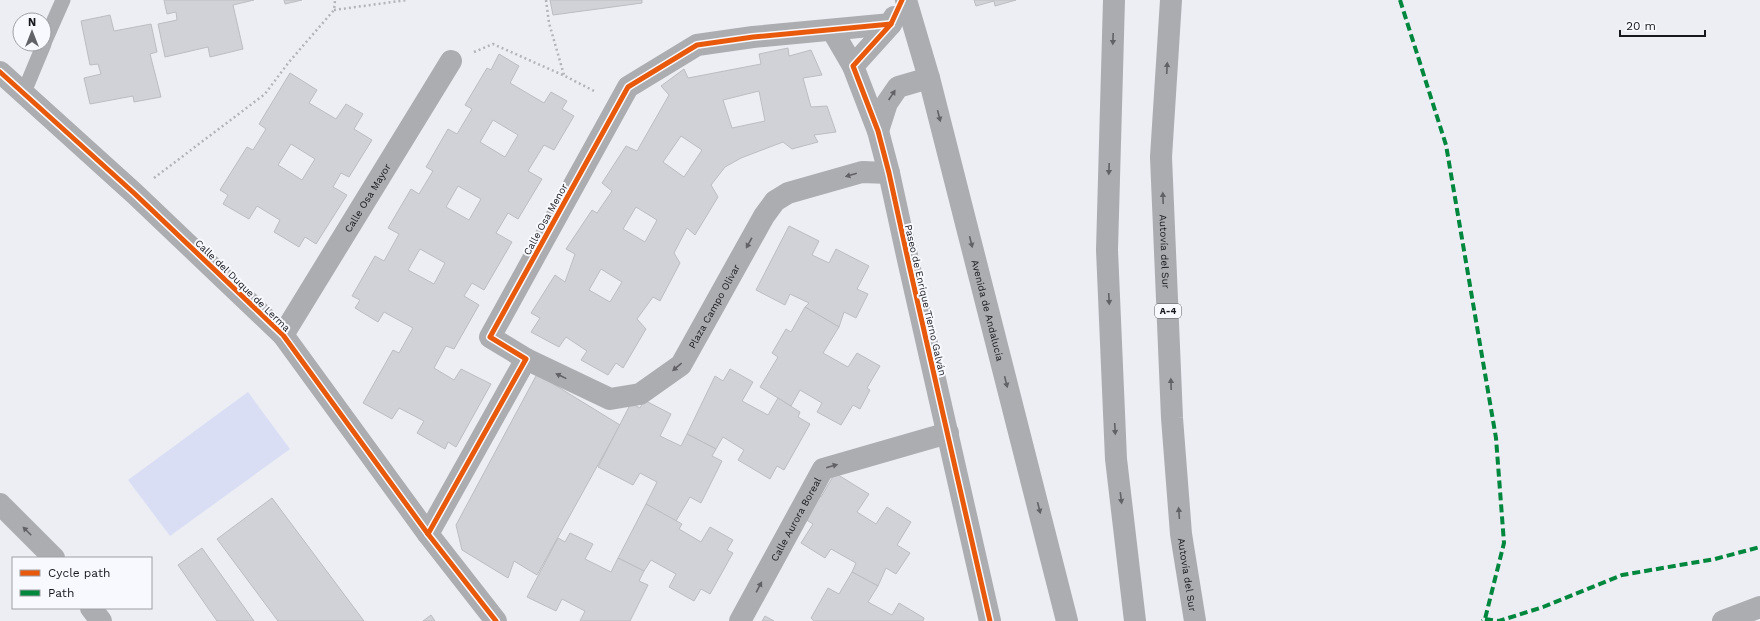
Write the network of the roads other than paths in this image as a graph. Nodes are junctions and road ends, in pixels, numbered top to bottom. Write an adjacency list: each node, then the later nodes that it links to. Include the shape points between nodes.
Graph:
1 (63, 0): 7 (lane)
2 (902, 0): 6 (street)
3 (906, 0): 13 (street, Avenida de Andalucía)
4 (1114, 0): 30 (highway, one-way to 30, via 1107,250 1116,459)
5 (1171, 0): 31 (highway, Autovía del Sur / A-4, one-way to 5, via 1180,526 1172,418 1161,158)
6 (891, 24): 8 (street); 11 (street)
7 (52, 25)
8 (832, 30): 11 (street); 18 (street, Calle Osa Menor, via 697,45 628,87 490,337)
9 (41, 52): 14 (lane)
10 (451, 61): 17 (street, Calle Osa Mayor)
11 (853, 66): 15 (street, Paseo de Enrique Tierno Galván)
12 (0, 72): 14 (street, Calle del Duque de Lerma)
13 (929, 78): 15 (street, one-way to 13, via 887,103 898,87); 29 (street, Avenida de Andalucía, one-way to 29)
14 (24, 92): 17 (street, Calle del Duque de Lerma)
15 (878, 131): 16 (street, Paseo de Enrique Tierno Galván)
16 (890, 173): 18 (street, Plaza Campo Olivar, one-way to 18, via 862,172 788,193 775,201 764,216 681,365 640,394 610,399); 19 (street, Paseo de Enrique Tierno Galván)
17 (283, 335): 21 (street, Calle del Duque de Lerma)
18 (526, 359): 21 (street)
19 (948, 434): 27 (street, Calle Aurora Boreal, one-way to 19, via 823,469); 28 (street, Paseo de Enrique Tierno Galván)
20 (0, 504): 22 (street, one-way to 20)
21 (428, 534): 26 (street, Calle del Duque de Lerma)
22 (53, 557)
23 (1760, 607): 32 (street)
24 (93, 609): 25 (street)
25 (100, 621)
26 (496, 621)
27 (740, 621)
28 (990, 621)
29 (1067, 621)
30 (1135, 621)
31 (1195, 621)
32 (1723, 621)

